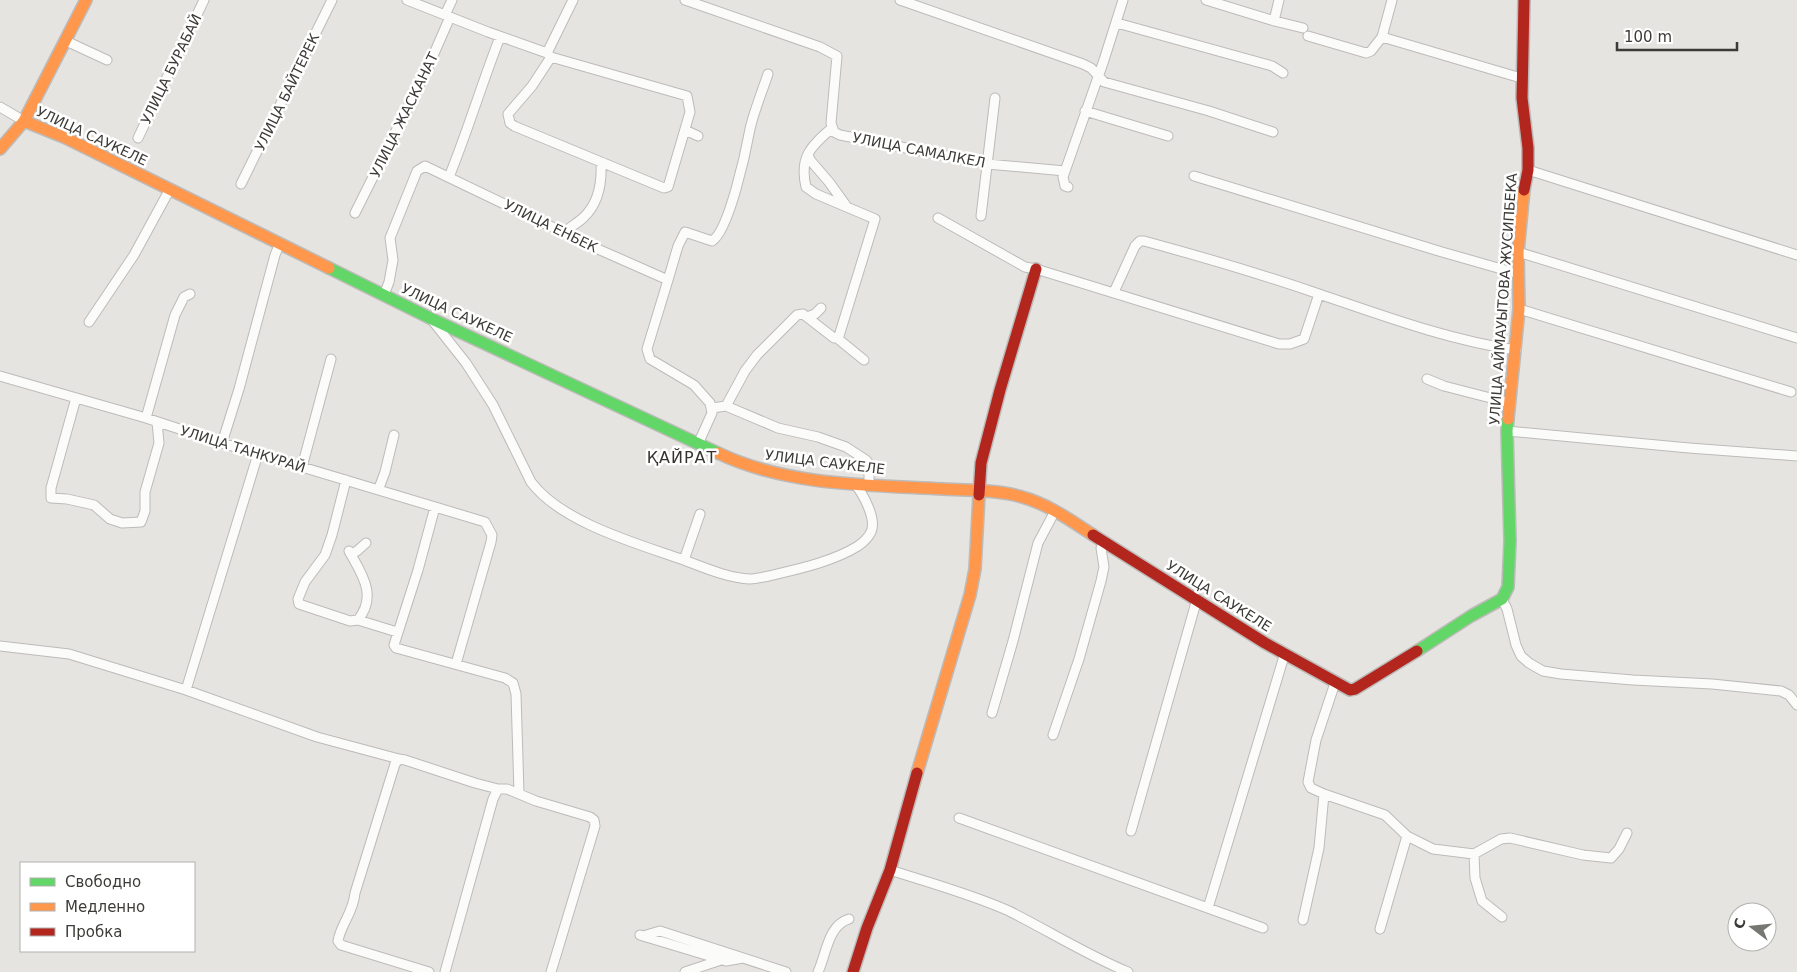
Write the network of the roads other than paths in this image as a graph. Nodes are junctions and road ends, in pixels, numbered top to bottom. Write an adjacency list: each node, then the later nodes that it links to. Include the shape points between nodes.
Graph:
1 (86, 0): 19 (street)
2 (204, 0): 35 (street, УЛИЦА БУРАБАЙ)
3 (332, 0): 44 (street, УЛИЦА БАЙТЕРЕК)
4 (407, 0): 14 (street)
5 (452, 0): 14 (street, УЛИЦА ЖАСКАНАТ)
6 (573, 0): 20 (street)
7 (685, 0): 30 (street, via 820,47 837,56)
8 (900, 0): 24 (street, via 1083,64)
9 (1123, 0): 16 (street)
10 (1206, 0): 15 (street)
11 (1279, 0): 15 (street)
12 (1392, 0): 18 (street)
13 (1524, 0): 25 (street, УЛИЦА АЙМАУЫТОВА ЖУСИПБЕКА)
14 (448, 16): 17 (street); 48 (street, УЛИЦА ЖАСКАНАТ, via 429,65)
15 (1274, 21): 18 (street, via 1366,54)
16 (1117, 22): 22 (street, via 1272,66); 24 (street)
17 (500, 37): 20 (street); 43 (street)
18 (1382, 37): 25 (street)
19 (66, 41): 21 (street); 29 (street)
20 (549, 55): 31 (street, via 687,96 690,112); 38 (street, via 532,86 508,114 510,123)
21 (107, 60)
22 (1283, 73)
23 (768, 74): 57 (street, via 730,207 720,230 712,241 685,232)
24 (1098, 76): 28 (street); 32 (street, via 1104,82)
25 (1522, 78): 40 (street, УЛИЦА АЙМАУЫТОВА ЖУСИПБЕКА)
26 (995, 98): 39 (street)
27 (0, 107): 29 (street)
28 (1085, 111): 34 (street); 41 (street)
29 (24, 121): 36 (street); 46 (street, УЛИЦА САУКЕЛЕ)
30 (832, 128): 37 (street); 39 (street, УЛИЦА САМАЛКЕЛ, via 840,135)
31 (685, 130): 33 (street); 38 (street, via 666,188)
32 (1273, 132)
33 (698, 136)
34 (1168, 136)
35 (138, 138)
36 (0, 149)
37 (808, 154): 47 (street); 47 (street, via 804,176 806,187)
38 (601, 162): 51 (street, via 602,175 595,202)
39 (987, 164): 41 (street, УЛИЦА САМАЛКЕЛ); 49 (street)
40 (1528, 170): 53 (street, УЛИЦА АЙМАУЫТОВА ЖУСИПБЕКА); 54 (street)
41 (1064, 171): 45 (street, via 1063,182)
42 (1194, 176): 56 (street)
43 (449, 177): 51 (street, УЛИЦА ЕНБЕК); 61 (street, УЛИЦА ЕНБЕК, via 425,166 417,171 390,238 393,260)
44 (241, 184)
45 (1068, 187)
46 (170, 189): 52 (street, УЛИЦА САУКЕЛЕ); 66 (street, via 134,255)
47 (847, 207): 67 (street, via 875,219)
48 (355, 213)
49 (981, 216)
50 (938, 218): 55 (street, via 1025,267)
51 (565, 232): 57 (street, УЛИЦА ЕНБЕК)
52 (280, 244): 61 (street, УЛИЦА САУКЕЛЕ); 83 (street)
53 (1518, 252): 56 (street, УЛИЦА АЙМАУЫТОВА ЖУСИПБЕКА); 68 (street)
54 (1797, 255)
55 (1036, 269): 58 (street); 92 (street, via 1000,390 981,464)
56 (1518, 274): 63 (street, УЛИЦА АЙМАУЫТОВА ЖУСИПБЕКА)
57 (668, 280): 78 (street, via 647,349 648,355 694,385)
58 (1114, 292): 60 (street, via 1135,246 1144,241); 60 (street, via 1270,341 1290,344 1304,339)
59 (190, 294): 79 (street, via 180,302 175,316)
60 (1319, 294): 69 (street, via 1445,335)
61 (384, 295): 65 (street, УЛИЦА САУКЕЛЕ)
62 (820, 308): 64 (street)
63 (1519, 309): 69 (street, УЛИЦА АЙМАУЫТОВА ЖУСИПБЕКА); 74 (street)
64 (807, 317): 67 (street); 77 (street, via 797,315 757,355)
65 (432, 319): 84 (street, УЛИЦА САУКЕЛЕ); 98 (street, via 493,405 538,492 582,520)
66 (89, 322)
67 (836, 338): 71 (street)
68 (1797, 338)
69 (1516, 350): 76 (street, УЛИЦА АЙМАУЫТОВА ЖУСИПБЕКА)
70 (331, 359): 87 (street)
71 (864, 360)
72 (0, 376): 75 (street, УЛИЦА ТАНКУРАЙ)
73 (1427, 380): 76 (street)
74 (1791, 392)
75 (76, 398): 79 (street, УЛИЦА ТАНКУРАЙ); 80 (street, via 51,498 94,504 110,519 122,523 141,522 145,512 145,492 159,443)
76 (1510, 403): 81 (street, УЛИЦА АЙМАУЫТОВА ЖУСИПБЕКА)
77 (726, 406): 78 (street); 90 (street, via 778,428 846,447 869,464)
78 (712, 408): 84 (street)
79 (146, 418): 80 (street, УЛИЦА ТАНКУРАЙ)
80 (157, 422): 83 (street, УЛИЦА ТАНКУРАЙ)
81 (1507, 431): 86 (street); 100 (street, УЛИЦА АЙМАУЫТОВА ЖУСИПБЕКА, via 1509,577)
82 (394, 435): 91 (street, via 385,472 379,488)
83 (222, 443): 85 (street, УЛИЦА ТАНКУРАЙ)
84 (698, 444): 89 (street, УЛИЦА САУКЕЛЕ, via 755,468)
85 (258, 454): 87 (street, УЛИЦА ТАНКУРАЙ); 107 (street)
86 (1797, 456)
87 (302, 467): 88 (street, УЛИЦА ТАНКУРАЙ)
88 (346, 480): 91 (street, УЛИЦА ТАНКУРАЙ); 101 (street, via 325,555 304,582 298,600 299,604 315,610 350,621)
89 (855, 484): 90 (street, УЛИЦА САУКЕЛЕ); 98 (street, via 872,521 872,530 857,547 790,571 751,579 726,575)
90 (869, 484): 92 (street, УЛИЦА САУКЕЛЕ)
91 (374, 489): 93 (street, УЛИЦА ТАНКУРАЙ)
92 (978, 491): 94 (street, УЛИЦА САУКЕЛЕ, via 1020,496); 121 (street, via 975,569 970,595)
93 (435, 507): 102 (street); 105 (street, УЛИЦА ТАНКУРАЙ, via 485,522 492,535)
94 (1055, 511): 97 (street, УЛИЦА САУКЕЛЕ); 109 (street, via 1038,543)
95 (700, 514): 98 (street)
96 (366, 543): 101 (street, via 357,551 350,552 366,582 367,599)
97 (1105, 543): 99 (street, УЛИЦА САУКЕЛЕ); 110 (street, via 1101,548 1104,567 1101,581)
98 (684, 560)
99 (1197, 599): 104 (street, УЛИЦА САУКЕЛЕ); 117 (street)
100 (1502, 599): 106 (street, УЛИЦА САУКЕЛЕ, via 1355,689); 108 (street, via 1520,656 1543,671 1781,691 1789,694)
101 (358, 620): 102 (street)
102 (397, 632): 105 (street, via 396,648)
103 (0, 646): 107 (street, via 69,654)
104 (1285, 654): 106 (street, УЛИЦА САУКЕЛЕ); 122 (street)
105 (456, 664): 112 (street, via 514,683)
106 (1335, 683): 115 (street, via 1316,740 1308,782 1311,788)
107 (186, 690): 111 (street, via 318,736)
108 (1797, 705)
109 (992, 713)
110 (1053, 735)
111 (399, 759): 113 (street); 130 (street, via 352,910 338,941 341,945)
112 (518, 781): 113 (street, via 516,786); 114 (street)
113 (503, 789): 114 (street); 131 (street, via 493,798)
114 (519, 793): 132 (street, via 594,820 595,826)
115 (1324, 794): 119 (street, via 1385,815); 125 (street, via 1319,848)
116 (959, 818): 122 (street)
117 (1131, 831)
118 (1627, 832): 120 (street, via 1611,858 1510,838 1501,839)
119 (1408, 836): 120 (street, via 1433,849); 127 (street)
120 (1474, 854): 123 (street, via 1475,878 1482,900)
121 (890, 870): 136 (street); 137 (street, via 984,900)
122 (1208, 908): 126 (street)
123 (1502, 917)
124 (849, 919): 135 (street, via 837,925)
125 (1303, 920)
126 (1263, 928)
127 (1380, 929)
128 (743, 958): 129 (street); 129 (street, via 660,930 642,935); 134 (street)
129 (721, 960): 133 (street)
130 (429, 972)
131 (445, 972)
132 (551, 972)
133 (685, 972)
134 (786, 972)
135 (818, 972)
136 (853, 972)
137 (1128, 972)

